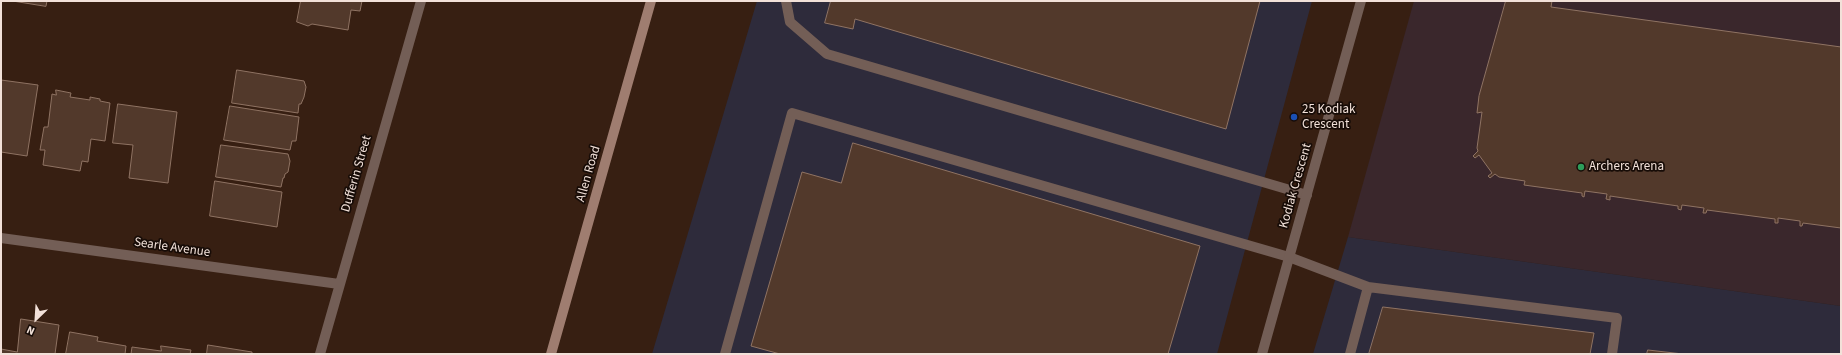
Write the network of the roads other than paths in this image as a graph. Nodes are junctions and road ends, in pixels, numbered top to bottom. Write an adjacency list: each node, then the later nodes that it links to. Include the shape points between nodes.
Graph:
1 (421, 1): 8 (street, Dufferin Street)
2 (651, 1): 11 (main road, Allen Road)
3 (786, 1): 5 (street, via 790,22 827,54)
4 (1361, 1): 5 (street, Kodiak Crescent)
5 (1307, 195): 7 (street, Kodiak Crescent)
6 (1, 238): 8 (street, Searle Avenue)
7 (1289, 257): 9 (street); 12 (street, via 792,113); 13 (street, Kodiak Crescent)
8 (339, 284): 10 (street, Dufferin Street)
9 (1368, 287): 14 (street); 15 (street, via 1617,318)
10 (320, 354)
11 (551, 354)
12 (725, 354)
13 (1262, 354)
14 (1350, 354)
15 (1612, 354)

